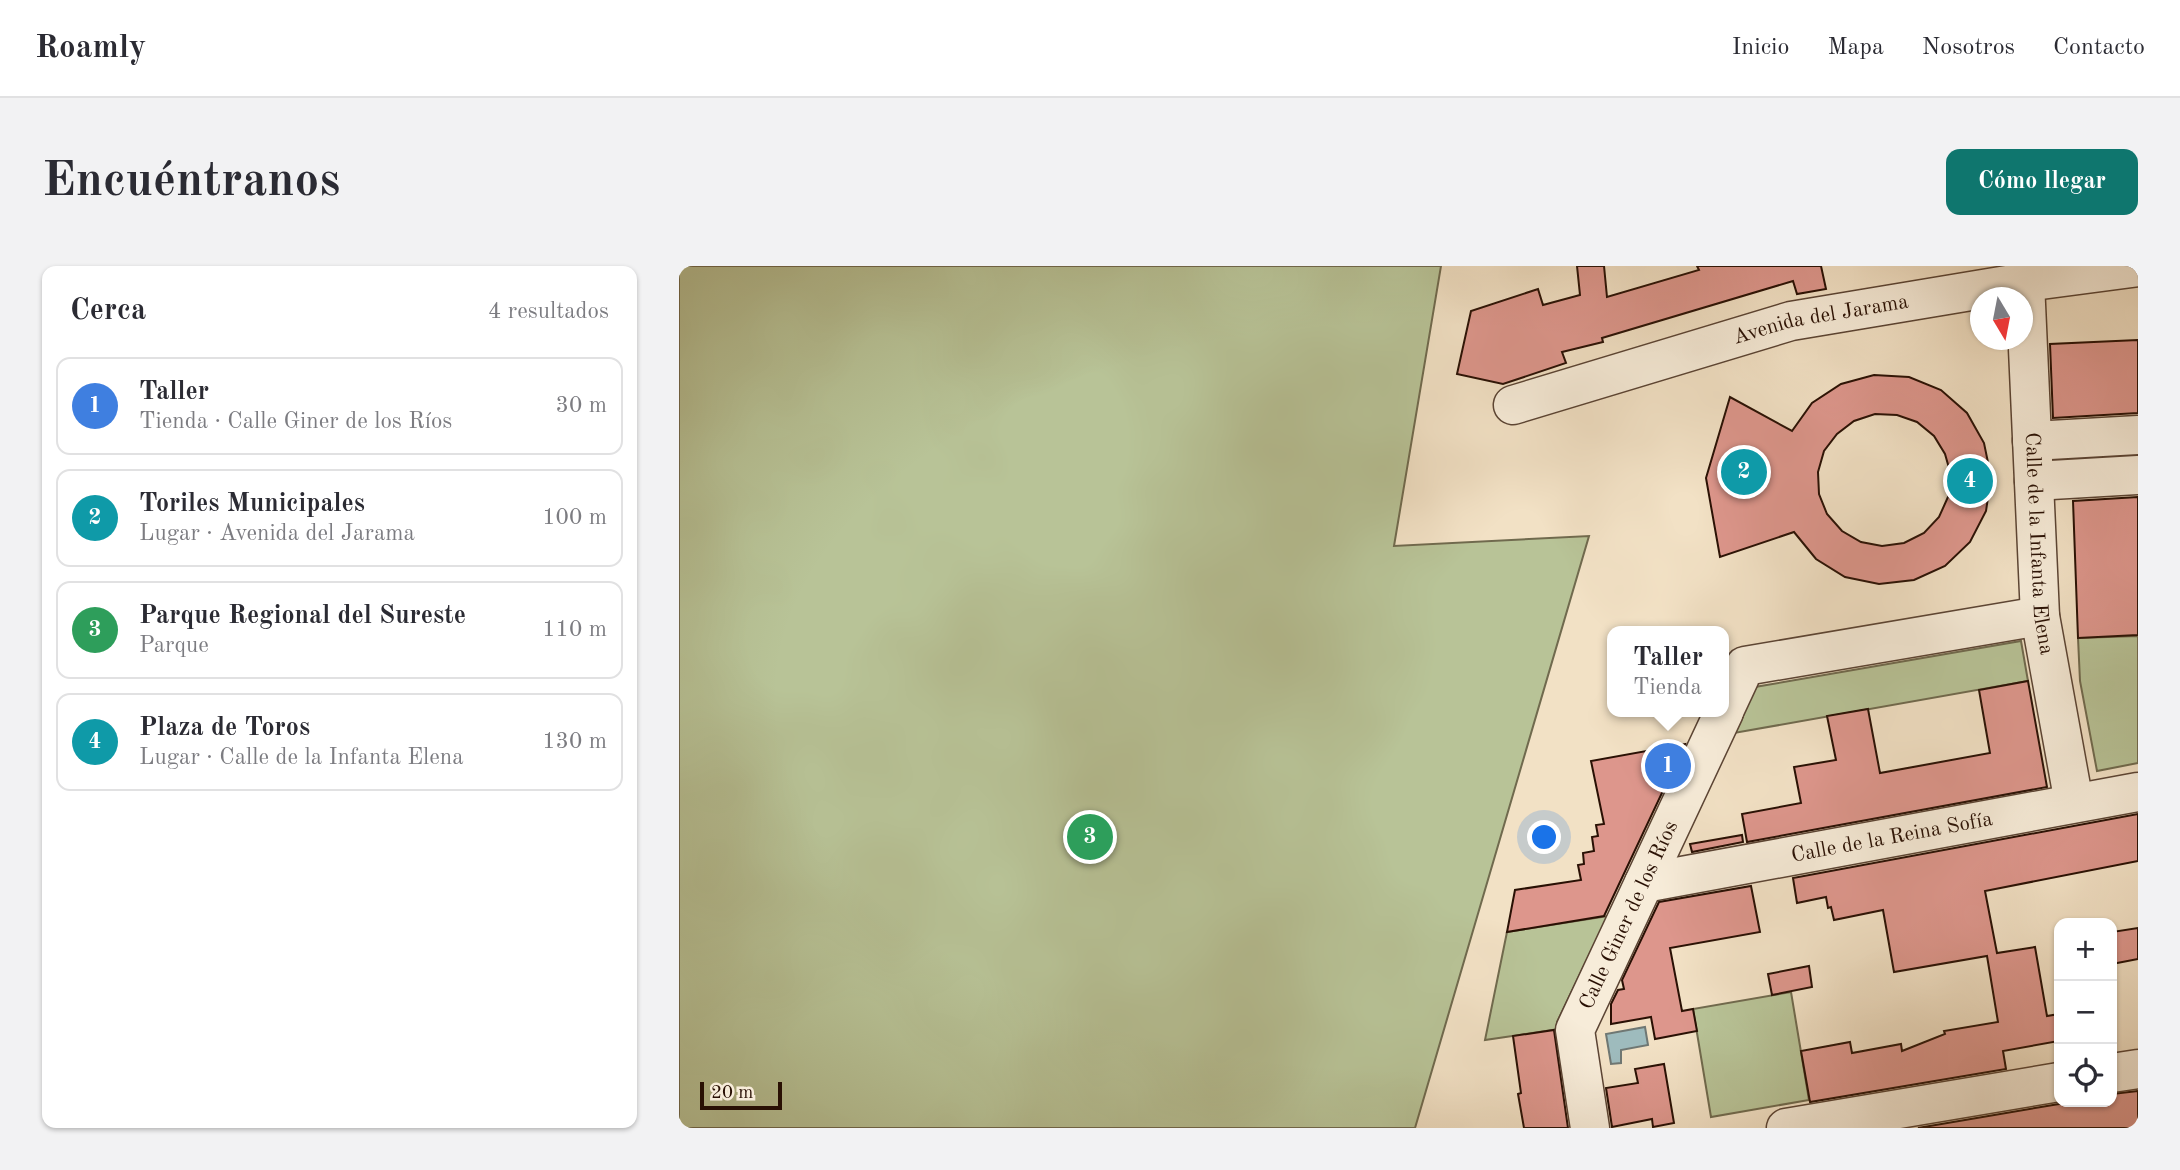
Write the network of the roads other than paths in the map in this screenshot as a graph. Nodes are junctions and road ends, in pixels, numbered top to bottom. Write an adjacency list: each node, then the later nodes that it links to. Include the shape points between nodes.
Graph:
1 (2138, 267): 2 (street, Avenida del Jarama)
2 (2025, 282): 3 (street, Avenida del Jarama, via 1791,321); 5 (street, Calle de la Infanta Elena)
3 (1513, 405)
4 (2138, 435): 5 (street)
5 (2032, 441): 7 (street, Calle de la Infanta Elena)
6 (2138, 475): 7 (street)
7 (2034, 481): 8 (street, Calle de la Infanta Elena)
8 (2040, 616): 9 (street, Calle Giner de los Ríos, via 1745,666); 12 (street, Calle de la Infanta Elena)
9 (1729, 700)
10 (1721, 717): 13 (street, Calle Giner de los Ríos)
11 (2138, 792): 12 (street, Calle de la Reina Sofía)
12 (2074, 803): 13 (street, Calle de la Reina Sofía)
13 (1644, 883): 17 (street, Calle Giner de los Ríos, via 1575,1030)
14 (2138, 1069): 15 (street)
15 (2117, 1072)
16 (2054, 1083): 18 (street)
17 (1590, 1128)
18 (1786, 1128)

